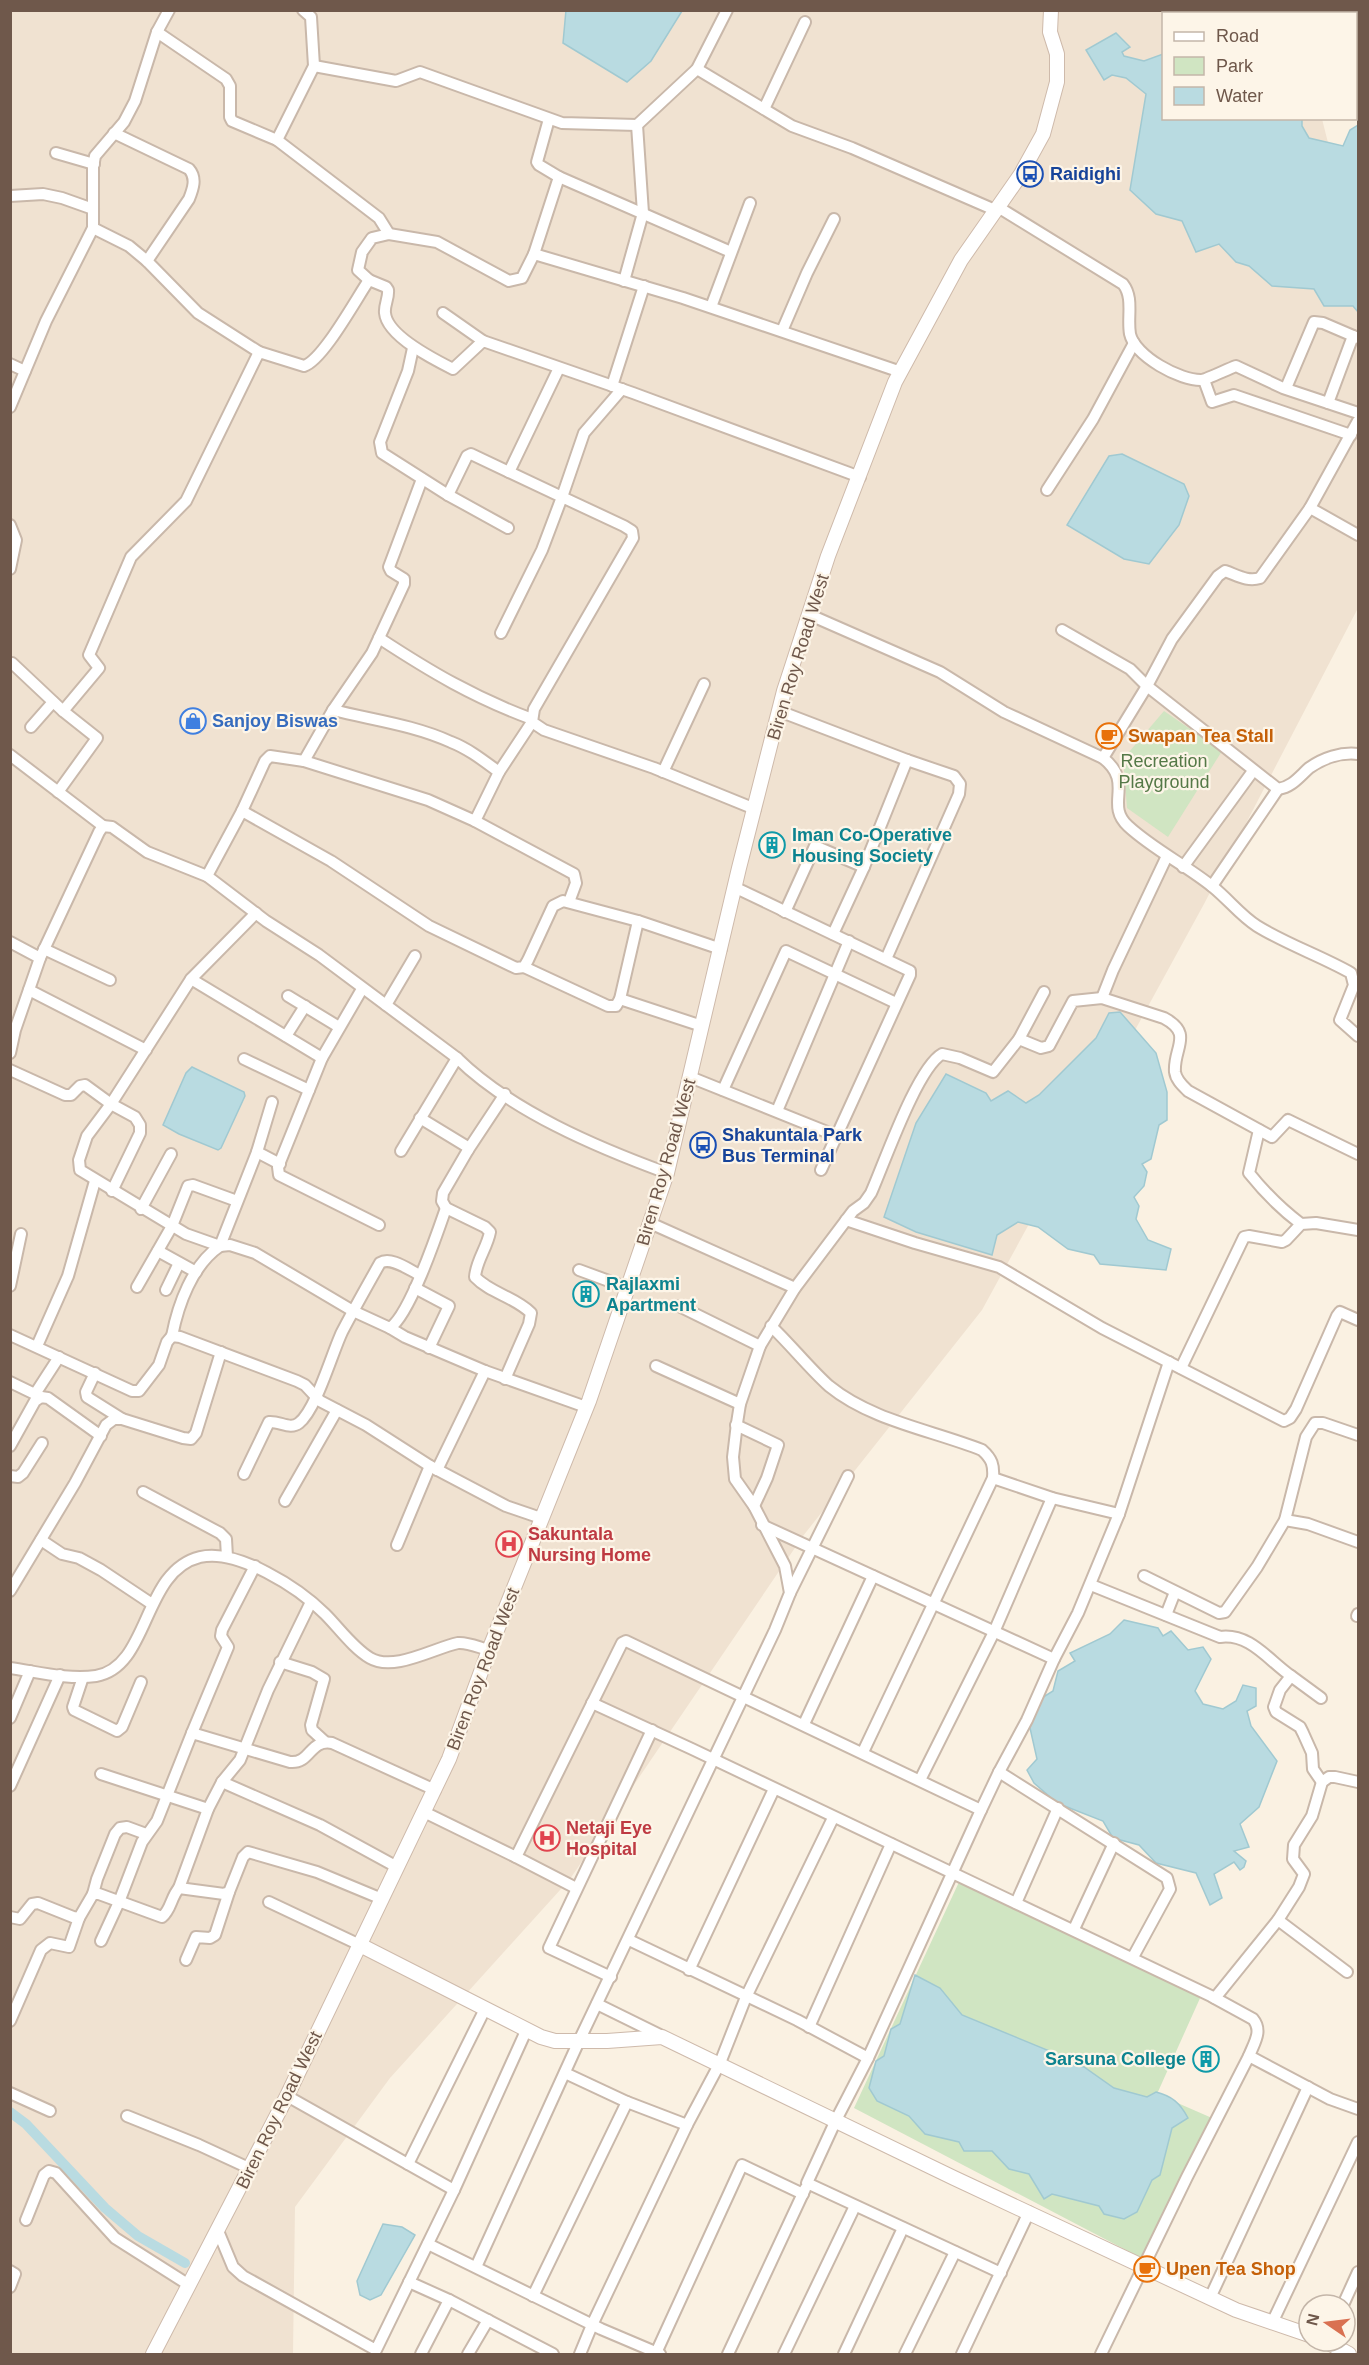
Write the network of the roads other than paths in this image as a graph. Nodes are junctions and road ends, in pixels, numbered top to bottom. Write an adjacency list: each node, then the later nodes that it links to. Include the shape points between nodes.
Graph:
1 (169, 10): 6 (street)
2 (303, 10): 7 (street, via 311,17)
3 (727, 10): 8 (street)
4 (1051, 10): 20 (main road, Biren Roy Road West, via 1050,32 1057,54 1051,111 1021,174)
5 (805, 22): 9 (street)
6 (157, 32): 12 (street, via 135,101); 13 (street, via 226,79 232,121)
7 (314, 66): 10 (street, via 396,81 420,72); 13 (street)
8 (697, 69): 9 (street); 11 (street)
9 (764, 109): 20 (street, via 792,126)
10 (549, 119): 11 (street, via 562,123); 16 (street, via 537,162)
11 (637, 125): 21 (street)
12 (114, 133): 15 (street); 27 (street, via 192,173 189,199)
13 (277, 140): 24 (street, via 379,218)
14 (56, 153): 15 (street)
15 (94, 164): 19 (street)
16 (559, 177): 21 (street); 26 (street)
17 (10, 196): 19 (street, via 43,194)
18 (750, 203): 25 (street)
19 (93, 209): 23 (street)
20 (996, 209): 36 (street, via 1123,284 1128,291); 42 (main road, Biren Roy Road West, via 961,260)
21 (643, 213): 25 (street); 29 (street)
22 (834, 219): 33 (street)
23 (93, 228): 27 (street, via 129,246); 41 (street, via 46,321)
24 (389, 234): 26 (street, via 436,242 509,280 522,278); 28 (street, via 372,238 362,252 358,270)
25 (731, 252): 31 (street)
26 (534, 254): 29 (street)
27 (147, 261): 38 (street, via 198,313)
28 (369, 280): 37 (street, via 386,287 389,294 385,316); 38 (street, via 311,364 304,366)
29 (624, 281): 30 (street)
30 (644, 286): 31 (street); 44 (street)
31 (711, 307): 33 (street)
32 (443, 313): 35 (street)
33 (782, 331): 42 (street)
34 (1356, 337): 45 (street, via 1314,322); 46 (street)
35 (483, 341): 37 (street, via 453,369); 40 (street)
36 (1134, 343): 43 (street, via 1165,370); 54 (street)
37 (413, 348): 53 (street, via 380,449)
38 (259, 352): 71 (street, via 186,501 130,557 89,655 99,668)
39 (10, 364): 41 (street)
40 (559, 368): 44 (street); 51 (street)
41 (26, 371): 47 (street)
42 (901, 372): 52 (main road, Biren Roy Road West)
43 (1204, 380): 45 (street, via 1236,366); 50 (street, via 1212,402 1234,395)
44 (617, 387): 52 (street); 56 (street, via 584,433)
45 (1286, 388): 46 (street)
46 (1328, 403): 48 (street)
47 (10, 407)
48 (1359, 413)
49 (1359, 421): 50 (street)
50 (1351, 435): 57 (street)
51 (509, 472): 55 (street, via 471,454); 56 (street)
52 (860, 477): 62 (main road, Biren Roy Road West, via 828,556)
53 (422, 479): 55 (street); 65 (street, via 389,567 404,579 404,584)
54 (1047, 490)
55 (448, 495): 59 (street)
56 (562, 497): 64 (street, via 542,550); 73 (street, via 624,526 632,531 633,538 534,709)
57 (1310, 508): 60 (street); 68 (street, via 1260,578 1242,578 1226,571 1218,576 1172,639)
58 (10, 525): 61 (street, via 16,540)
59 (508, 528)
60 (1359, 535)
61 (10, 569)
62 (810, 615): 72 (main road, Biren Roy Road West); 77 (street, via 940,672 1004,712)
63 (1062, 630): 68 (street, via 1130,669)
64 (501, 633)
65 (379, 638): 70 (street); 73 (street, via 457,687)
66 (11, 663): 69 (street)
67 (704, 684): 82 (street)
68 (1147, 686): 77 (street); 80 (street)
69 (52, 702): 71 (street); 74 (street)
70 (333, 710): 79 (street); 81 (street, via 444,739)
71 (63, 711): 84 (street, via 97,738)
72 (779, 711): 78 (street); 85 (main road, Biren Roy Road West)
73 (532, 721): 81 (street); 82 (street, via 544,730)
74 (31, 727)
75 (1357, 752): 83 (street, via 1327,758)
76 (10, 755): 84 (street)
77 (1103, 758): 89 (street, via 1113,766 1120,780 1120,818)
78 (907, 760): 90 (street); 105 (street, via 954,776 960,784 959,794)
79 (304, 761): 86 (street, via 270,756); 87 (street, via 428,800)
80 (1253, 771): 83 (street); 91 (street)
81 (499, 772): 87 (street)
82 (663, 772): 85 (street)
83 (1278, 789): 93 (street)
84 (58, 792): 88 (street)
85 (755, 809): 94 (main road, Biren Roy Road West)
86 (242, 811): 92 (street); 106 (street, via 331,861 429,926 507,966)
87 (475, 821): 95 (street, via 574,874 576,883)
88 (103, 826): 92 (street, via 112,827 147,852); 103 (street)
89 (1167, 856): 91 (street); 114 (street)
90 (864, 867): 96 (street, via 814,846 785,912); 99 (street)
91 (1184, 867): 93 (street)
92 (207, 876): 97 (street)
93 (1212, 886): 122 (street, via 1256,926 1351,973 1354,985 1340,1020)
94 (734, 887): 96 (street); 102 (main road, Biren Roy Road West)
95 (569, 902): 98 (street); 106 (street, via 553,906)
96 (782, 910): 99 (street)
97 (256, 913): 108 (street); 110 (street)
98 (638, 921): 102 (street); 115 (street)
99 (834, 934): 100 (street)
100 (849, 941): 105 (street); 107 (street)
101 (10, 942): 103 (street)
102 (721, 949): 119 (main road, Biren Roy Road West)
103 (42, 953): 109 (street); 111 (street)
104 (415, 956): 117 (street)
105 (886, 959): 116 (street, via 910,971)
106 (524, 967): 115 (street, via 608,1006 616,1006)
107 (834, 973): 116 (street); 132 (street, via 786,951); 136 (street)
108 (191, 979): 121 (street); 124 (street)
109 (110, 980)
110 (363, 989): 117 (street); 120 (street)
111 (28, 990): 124 (street); 125 (street)
112 (1044, 992): 123 (street)
113 (288, 996): 118 (street)
114 (1102, 998): 123 (street, via 1073,1001 1046,1048); 138 (street, via 1173,1023 1181,1042 1175,1071 1178,1080 1188,1091)
115 (620, 999): 119 (street)
116 (896, 1003): 139 (street)
117 (386, 1005): 127 (street)
118 (305, 1006): 120 (street); 121 (street)
119 (702, 1026): 130 (main road, Biren Roy Road West)
120 (339, 1027): 126 (street)
121 (286, 1036): 126 (street)
122 (1359, 1036)
123 (1019, 1039): 153 (street, via 993,1072 960,1058 942,1054 935,1058 920,1081 871,1193)
124 (146, 1050): 135 (street)
125 (10, 1053)
126 (322, 1058): 131 (street)
127 (457, 1058): 133 (street, via 477,1078); 137 (street)
128 (244, 1059): 131 (street)
129 (10, 1070): 135 (street, via 65,1095 86,1085)
130 (690, 1077): 132 (street); 147 (main road, Biren Roy Road West)
131 (309, 1090): 145 (street)
132 (723, 1090): 136 (street)
133 (505, 1094): 141 (street); 147 (street, via 603,1148)
134 (272, 1102): 142 (street)
135 (111, 1104): 148 (street, via 87,1136 79,1160 80,1170); 149 (street, via 135,1117 140,1125 140,1134)
136 (777, 1111): 139 (street)
137 (420, 1118): 140 (street); 141 (street)
138 (1259, 1130): 144 (street, via 1272,1137 1288,1120); 155 (street, via 1249,1173 1277,1205)
139 (837, 1136): 146 (street)
140 (400, 1150)
141 (468, 1150): 151 (street, via 443,1193)
142 (257, 1152): 145 (street); 150 (street)
143 (171, 1154): 152 (street)
144 (1359, 1154)
145 (280, 1164): 156 (street, via 279,1175 285,1179)
146 (821, 1170)
147 (667, 1173): 154 (main road, Biren Roy Road West)
148 (95, 1180): 149 (street); 179 (street, via 68,1276)
149 (112, 1191): 152 (street)
150 (237, 1201): 157 (street, via 188,1186); 160 (street)
151 (446, 1208): 165 (street); 189 (street, via 490,1232 475,1277 531,1312 530,1324)
152 (141, 1209): 157 (street)
153 (846, 1220): 170 (street); 184 (street, via 999,1267 1102,1328)
154 (650, 1222): 169 (main road, Biren Roy Road West); 170 (street)
155 (1301, 1224): 158 (street); 186 (street, via 1282,1242 1244,1237)
156 (379, 1225)
157 (172, 1226): 160 (street); 161 (street)
158 (1359, 1230)
159 (21, 1234): 166 (street)
160 (220, 1246): 164 (street, via 207,1255); 173 (street, via 255,1253)
161 (158, 1251): 162 (street); 167 (street)
162 (179, 1263): 164 (street); 171 (street)
163 (579, 1270): 169 (street)
164 (196, 1272): 178 (street)
165 (420, 1275): 168 (street); 173 (street, via 385,1260)
166 (10, 1286)
167 (137, 1287)
168 (415, 1288): 176 (street); 181 (street, via 449,1306)
169 (628, 1288): 194 (main road, Biren Roy Road West)
170 (795, 1288): 175 (street)
171 (166, 1290)
172 (679, 1306): 180 (street)
173 (353, 1311): 176 (street); 192 (street)
174 (1359, 1320): 186 (street, via 1340,1312 1337,1316 1288,1420)
175 (771, 1326): 180 (street); 206 (street, via 829,1385 850,1399 886,1417 982,1450 994,1466)
176 (390, 1328): 181 (street)
177 (10, 1335): 179 (street)
178 (172, 1336): 182 (street); 188 (street, via 159,1365 139,1391)
179 (37, 1346): 183 (street)
180 (760, 1346): 193 (street)
181 (429, 1348): 187 (street)
182 (221, 1352): 192 (street, via 297,1381); 196 (street, via 191,1439)
183 (59, 1357): 188 (street); 191 (street)
184 (1169, 1362): 186 (street); 211 (street)
185 (656, 1366): 193 (street)
186 (1181, 1368)
187 (485, 1371): 189 (street); 202 (street)
188 (95, 1373): 196 (street, via 87,1397)
189 (505, 1379): 194 (street)
190 (10, 1382): 191 (street)
191 (38, 1396): 199 (street, via 48,1398); 201 (street)
192 (316, 1397): 195 (street); 203 (street, via 297,1425 269,1422)
193 (740, 1404): 197 (street)
194 (586, 1407): 212 (main road, Biren Roy Road West)
195 (337, 1410): 202 (street); 209 (street)
196 (122, 1419): 199 (street, via 106,1425)
197 (736, 1425): 210 (street, via 735,1479); 210 (street, via 778,1445)
198 (1359, 1435): 213 (street, via 1315,1422 1306,1437)
199 (101, 1436): 215 (street)
200 (42, 1443): 204 (street, via 23,1473)
201 (10, 1446)
202 (434, 1468): 212 (street, via 506,1506); 217 (street)
203 (244, 1474)
204 (10, 1476)
205 (848, 1476): 218 (street)
206 (993, 1478): 208 (street); 229 (street)
207 (143, 1492): 219 (street, via 220,1533 225,1539)
208 (1052, 1498): 211 (street); 231 (street)
209 (285, 1502)
210 (754, 1506): 214 (street)
211 (1119, 1514): 223 (street)
212 (541, 1518): 232 (main road, Biren Roy Road West)
213 (1286, 1520): 216 (street); 225 (street, via 1225,1612 1219,1613)
214 (762, 1525): 218 (street); 226 (street, via 785,1566)
215 (41, 1540): 224 (street); 228 (street, via 101,1570)
216 (1359, 1542)
217 (397, 1545)
218 (813, 1548): 221 (street); 226 (street)
219 (227, 1557): 220 (street); 228 (street, via 199,1557 180,1567)
220 (255, 1566): 227 (street); 247 (street, via 222,1630 228,1647 226,1654)
221 (873, 1576): 229 (street); 245 (street)
222 (1144, 1576): 225 (street)
223 (1091, 1585): 230 (street); 233 (street)
224 (10, 1591)
225 (1175, 1592): 230 (street)
226 (790, 1593): 241 (street)
227 (311, 1602): 232 (street, via 373,1660 389,1662 462,1643); 234 (street)
228 (152, 1604): 239 (street, via 124,1660 111,1671)
229 (933, 1604): 231 (street); 250 (street)
230 (1167, 1615): 238 (street, via 1220,1637 1243,1638)
231 (994, 1632): 233 (street); 254 (street)
232 (489, 1650): 260 (main road, Biren Roy Road West)
233 (1054, 1659): 252 (street)
234 (280, 1662): 248 (street, via 324,1679 310,1725); 249 (street)
235 (10, 1668): 236 (street)
236 (30, 1671): 237 (street); 244 (street)
237 (60, 1674): 239 (street); 258 (street)
238 (1291, 1676): 242 (street); 256 (street, via 1274,1707 1300,1727 1312,1753 1313,1769)
239 (83, 1677): 240 (street, via 74,1710 117,1731)
240 (141, 1682)
241 (744, 1696): 243 (street, via 626,1641); 245 (street); 251 (street)
242 (1321, 1698)
243 (592, 1703): 246 (street); 270 (street)
244 (10, 1718)
245 (804, 1724): 250 (street)
246 (652, 1730): 251 (street); 274 (street)
247 (192, 1733): 249 (street); 261 (street)
248 (324, 1741): 249 (street, via 297,1763); 260 (street)
249 (244, 1749): 255 (street)
250 (863, 1752): 254 (street)
251 (713, 1759): 259 (street); 285 (street)
252 (999, 1772): 262 (street); 264 (street)
253 (100, 1774): 261 (street)
254 (920, 1780): 264 (street)
255 (222, 1782): 263 (street); 271 (street, via 320,1825)
256 (1322, 1782): 257 (street, via 1329,1777); 283 (street, via 1312,1816 1294,1845 1293,1858 1304,1874)
257 (1359, 1782)
258 (10, 1786)
259 (774, 1789): 266 (street); 290 (street)
260 (435, 1790): 265 (main road, Biren Roy Road West)
261 (167, 1795): 263 (street); 267 (street, via 157,1821)
262 (1058, 1808): 268 (street); 280 (street)
263 (208, 1809): 273 (street)
264 (981, 1810): 272 (street)
265 (424, 1812): 270 (street); 271 (main road, Biren Roy Road West)
266 (833, 1818): 269 (street); 293 (street)
267 (146, 1834): 276 (street, via 120,1828); 278 (street)
268 (1114, 1843): 284 (street); 288 (street, via 1170,1883)
269 (891, 1844): 272 (street); 298 (street)
270 (516, 1857): 274 (street)
271 (397, 1867): 277 (main road, Biren Roy Road West)
272 (951, 1873): 280 (street); 303 (street)
273 (179, 1888): 275 (street); 278 (street, via 162,1917)
274 (576, 1888): 292 (street, via 549,1948)
275 (229, 1892): 277 (street, via 248,1852 328,1876); 289 (street, via 215,1935 196,1937)
276 (93, 1894): 278 (street); 282 (street)
277 (382, 1899): 287 (main road, Biren Roy Road West)
278 (119, 1902): 286 (street)
279 (269, 1902): 287 (street)
280 (1016, 1903): 284 (street)
281 (10, 1917): 282 (street, via 20,1919 32,1904 38,1903)
282 (79, 1917): 297 (street, via 69,1947 50,1943 41,1950)
283 (1278, 1920): 291 (street); 294 (street)
284 (1074, 1929): 288 (street)
285 (629, 1940): 290 (street); 292 (street)
286 (101, 1941)
287 (360, 1945): 296 (main road); 308 (main road, Biren Roy Road West)
288 (1133, 1957): 294 (street)
289 (186, 1960)
290 (689, 1970): 293 (street)
291 (1347, 1972)
292 (611, 1977): 295 (street)
293 (746, 1997): 298 (street); 304 (street)
294 (1215, 1998): 302 (street, via 1258,2024)
295 (597, 2004): 300 (street); 301 (street)
296 (485, 2009): 299 (main road); 316 (street)
297 (10, 2021)
298 (809, 2027): 303 (street)
299 (526, 2031): 301 (main road, via 555,2041); 319 (street)
300 (662, 2037): 301 (main road); 304 (main road)
301 (579, 2041): 305 (street)
302 (1249, 2056): 306 (street); 329 (street)
303 (868, 2058): 313 (street)
304 (720, 2063): 313 (main road); 314 (street)
305 (565, 2073): 309 (street); 328 (street)
306 (1308, 2087): 310 (street); 338 (street)
307 (10, 2093): 311 (street)
308 (287, 2096): 316 (street); 317 (main road, Biren Roy Road West)
309 (627, 2102): 314 (street); 337 (street)
310 (1359, 2109)
311 (50, 2111)
312 (127, 2116): 317 (street)
313 (836, 2120): 318 (street); 322 (main road)
314 (687, 2125): 342 (street)
315 (1359, 2142): 341 (street)
316 (408, 2164): 319 (street)
317 (251, 2169): 325 (main road, Biren Roy Road West)
318 (807, 2183): 320 (street); 321 (street)
319 (454, 2190): 326 (street)
320 (802, 2194): 344 (street, via 742,2165); 350 (street)
321 (855, 2206): 324 (street); 351 (street)
322 (1029, 2212): 329 (main road); 332 (street)
323 (26, 2220): 334 (street, via 44,2175 49,2171 56,2173 115,2238)
324 (903, 2228): 327 (street); 352 (street)
325 (218, 2231): 333 (street, via 233,2267 243,2276 376,2350); 334 (main road, Biren Roy Road West)
326 (428, 2244): 328 (street); 333 (street)
327 (954, 2252): 332 (street); 353 (street)
328 (476, 2267): 337 (street)
329 (1145, 2267): 338 (main road); 355 (street)
330 (10, 2271): 335 (street, via 15,2274)
331 (1359, 2272): 336 (street)
332 (1001, 2273): 354 (street)
333 (409, 2282): 339 (street)
334 (189, 2285): 345 (main road, Biren Roy Road West)
335 (10, 2287)
336 (1349, 2293)
337 (533, 2296): 342 (street)
338 (1210, 2298): 341 (main road)
339 (449, 2300): 340 (street); 346 (street)
340 (488, 2320): 347 (street); 348 (street)
341 (1272, 2323): 343 (main road)
342 (592, 2325): 344 (street); 349 (street)
343 (1297, 2331)
344 (658, 2354)
345 (153, 2355)
346 (421, 2355)
347 (468, 2355)
348 (553, 2355)
349 (580, 2355)
350 (728, 2355)
351 (784, 2355)
352 (844, 2355)
353 (905, 2355)
354 (962, 2355)
355 (1101, 2355)

